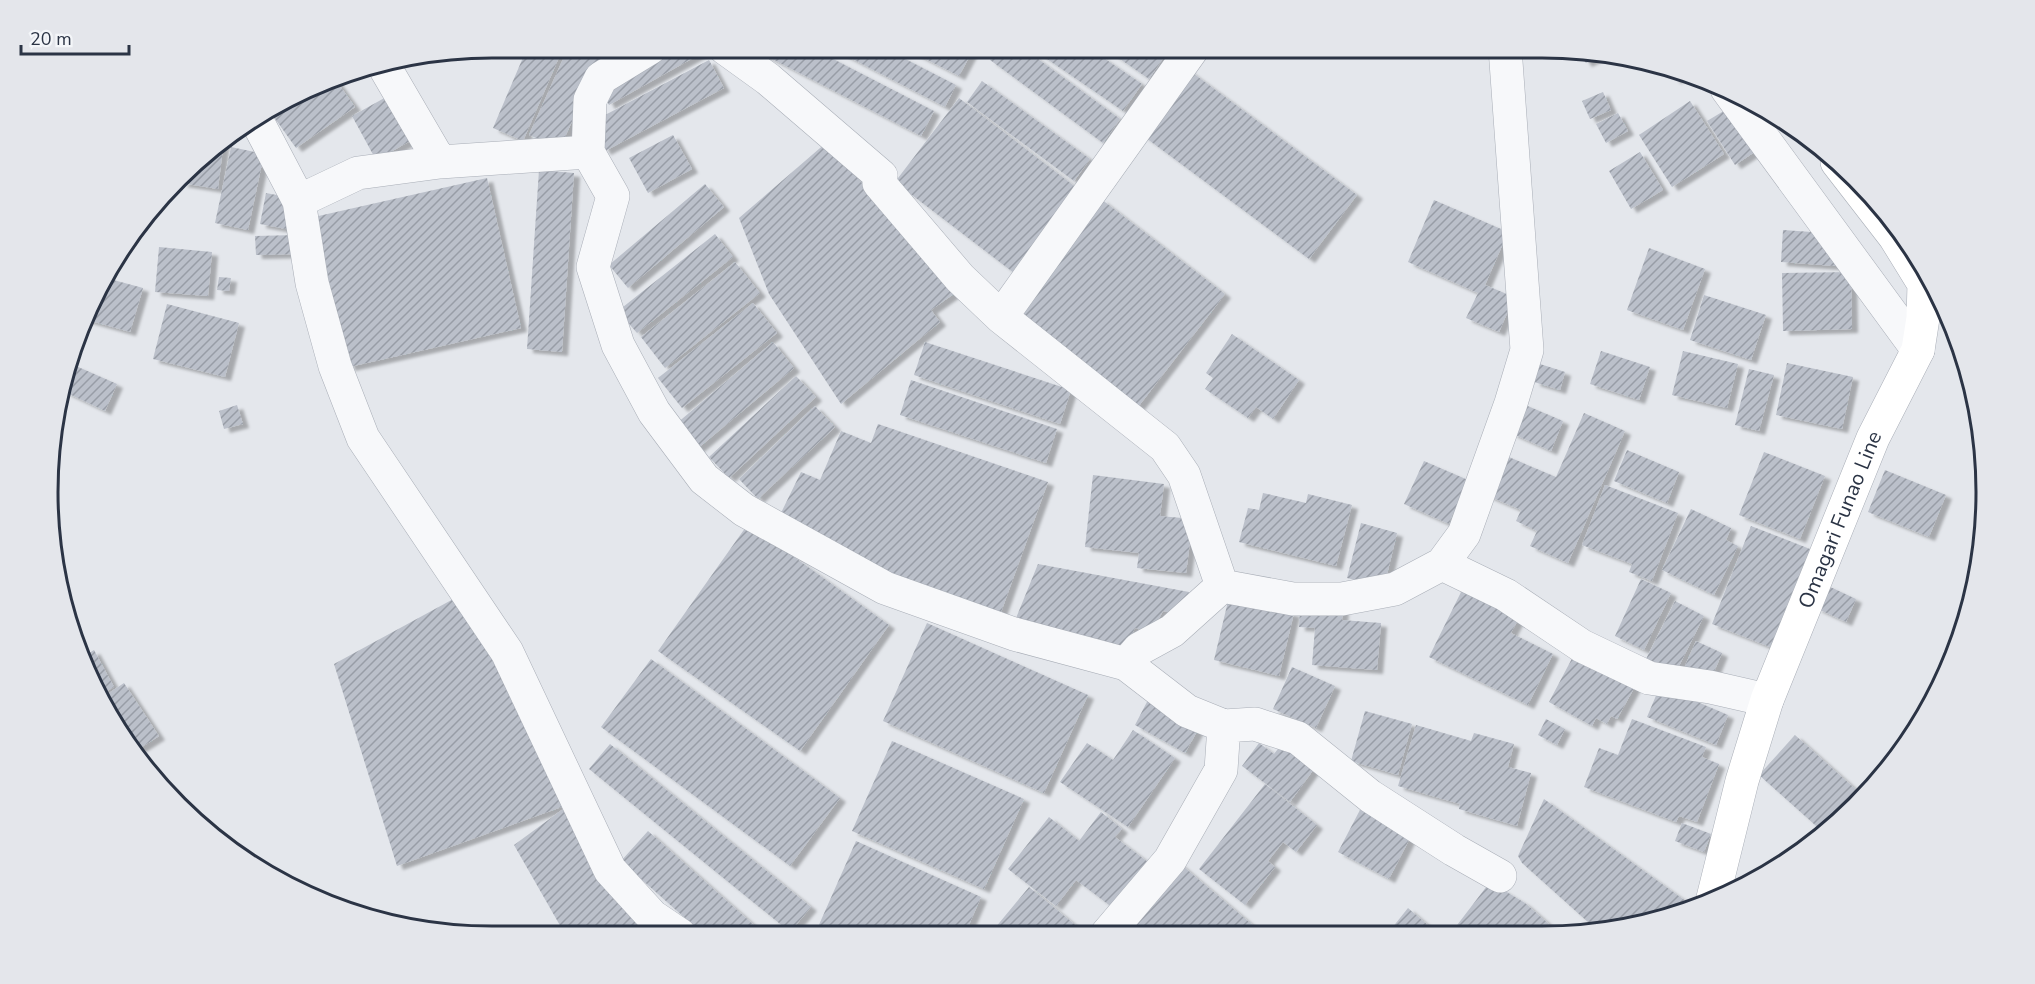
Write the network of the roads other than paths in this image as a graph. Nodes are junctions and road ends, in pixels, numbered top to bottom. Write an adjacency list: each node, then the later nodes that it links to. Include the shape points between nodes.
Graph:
1 (634, 58): 8 (street, via 601,78 590,100)
2 (739, 58): 12 (street, via 881,176 879,183 960,278)
3 (1186, 58): 12 (street)
4 (1506, 58): 14 (street, via 1527,350 1464,534)
5 (387, 71): 9 (street)
6 (1739, 105): 13 (street)
7 (260, 126): 10 (street)
8 (588, 152): 9 (street); 16 (street, via 613,196 593,267 618,345 654,412 704,479 744,510 885,588 1014,634)
9 (440, 162): 10 (street, via 358,173)
10 (299, 201): 21 (street, via 314,293 335,366 363,438 507,652 610,870 652,916)
11 (1924, 286): 13 (main road, Omagari Funao Line)
12 (1001, 317): 15 (street, via 1165,447 1184,475)
13 (1918, 350): 17 (main road, Omagari Funao Line, via 1873,438)
14 (1442, 564): 15 (street, via 1395,589 1342,599 1293,599); 17 (street, via 1506,595 1582,646 1649,678)
15 (1222, 586): 16 (street, via 1172,631 1139,649)
16 (1126, 664): 18 (street, via 1187,711)
17 (1767, 700): 20 (main road, Omagari Funao Line)
18 (1224, 726): 19 (street, via 1255,724 1298,738 1370,796); 22 (street, via 1221,770 1170,860)
19 (1500, 876)
20 (1715, 890)
21 (667, 926)
22 (1114, 926)

